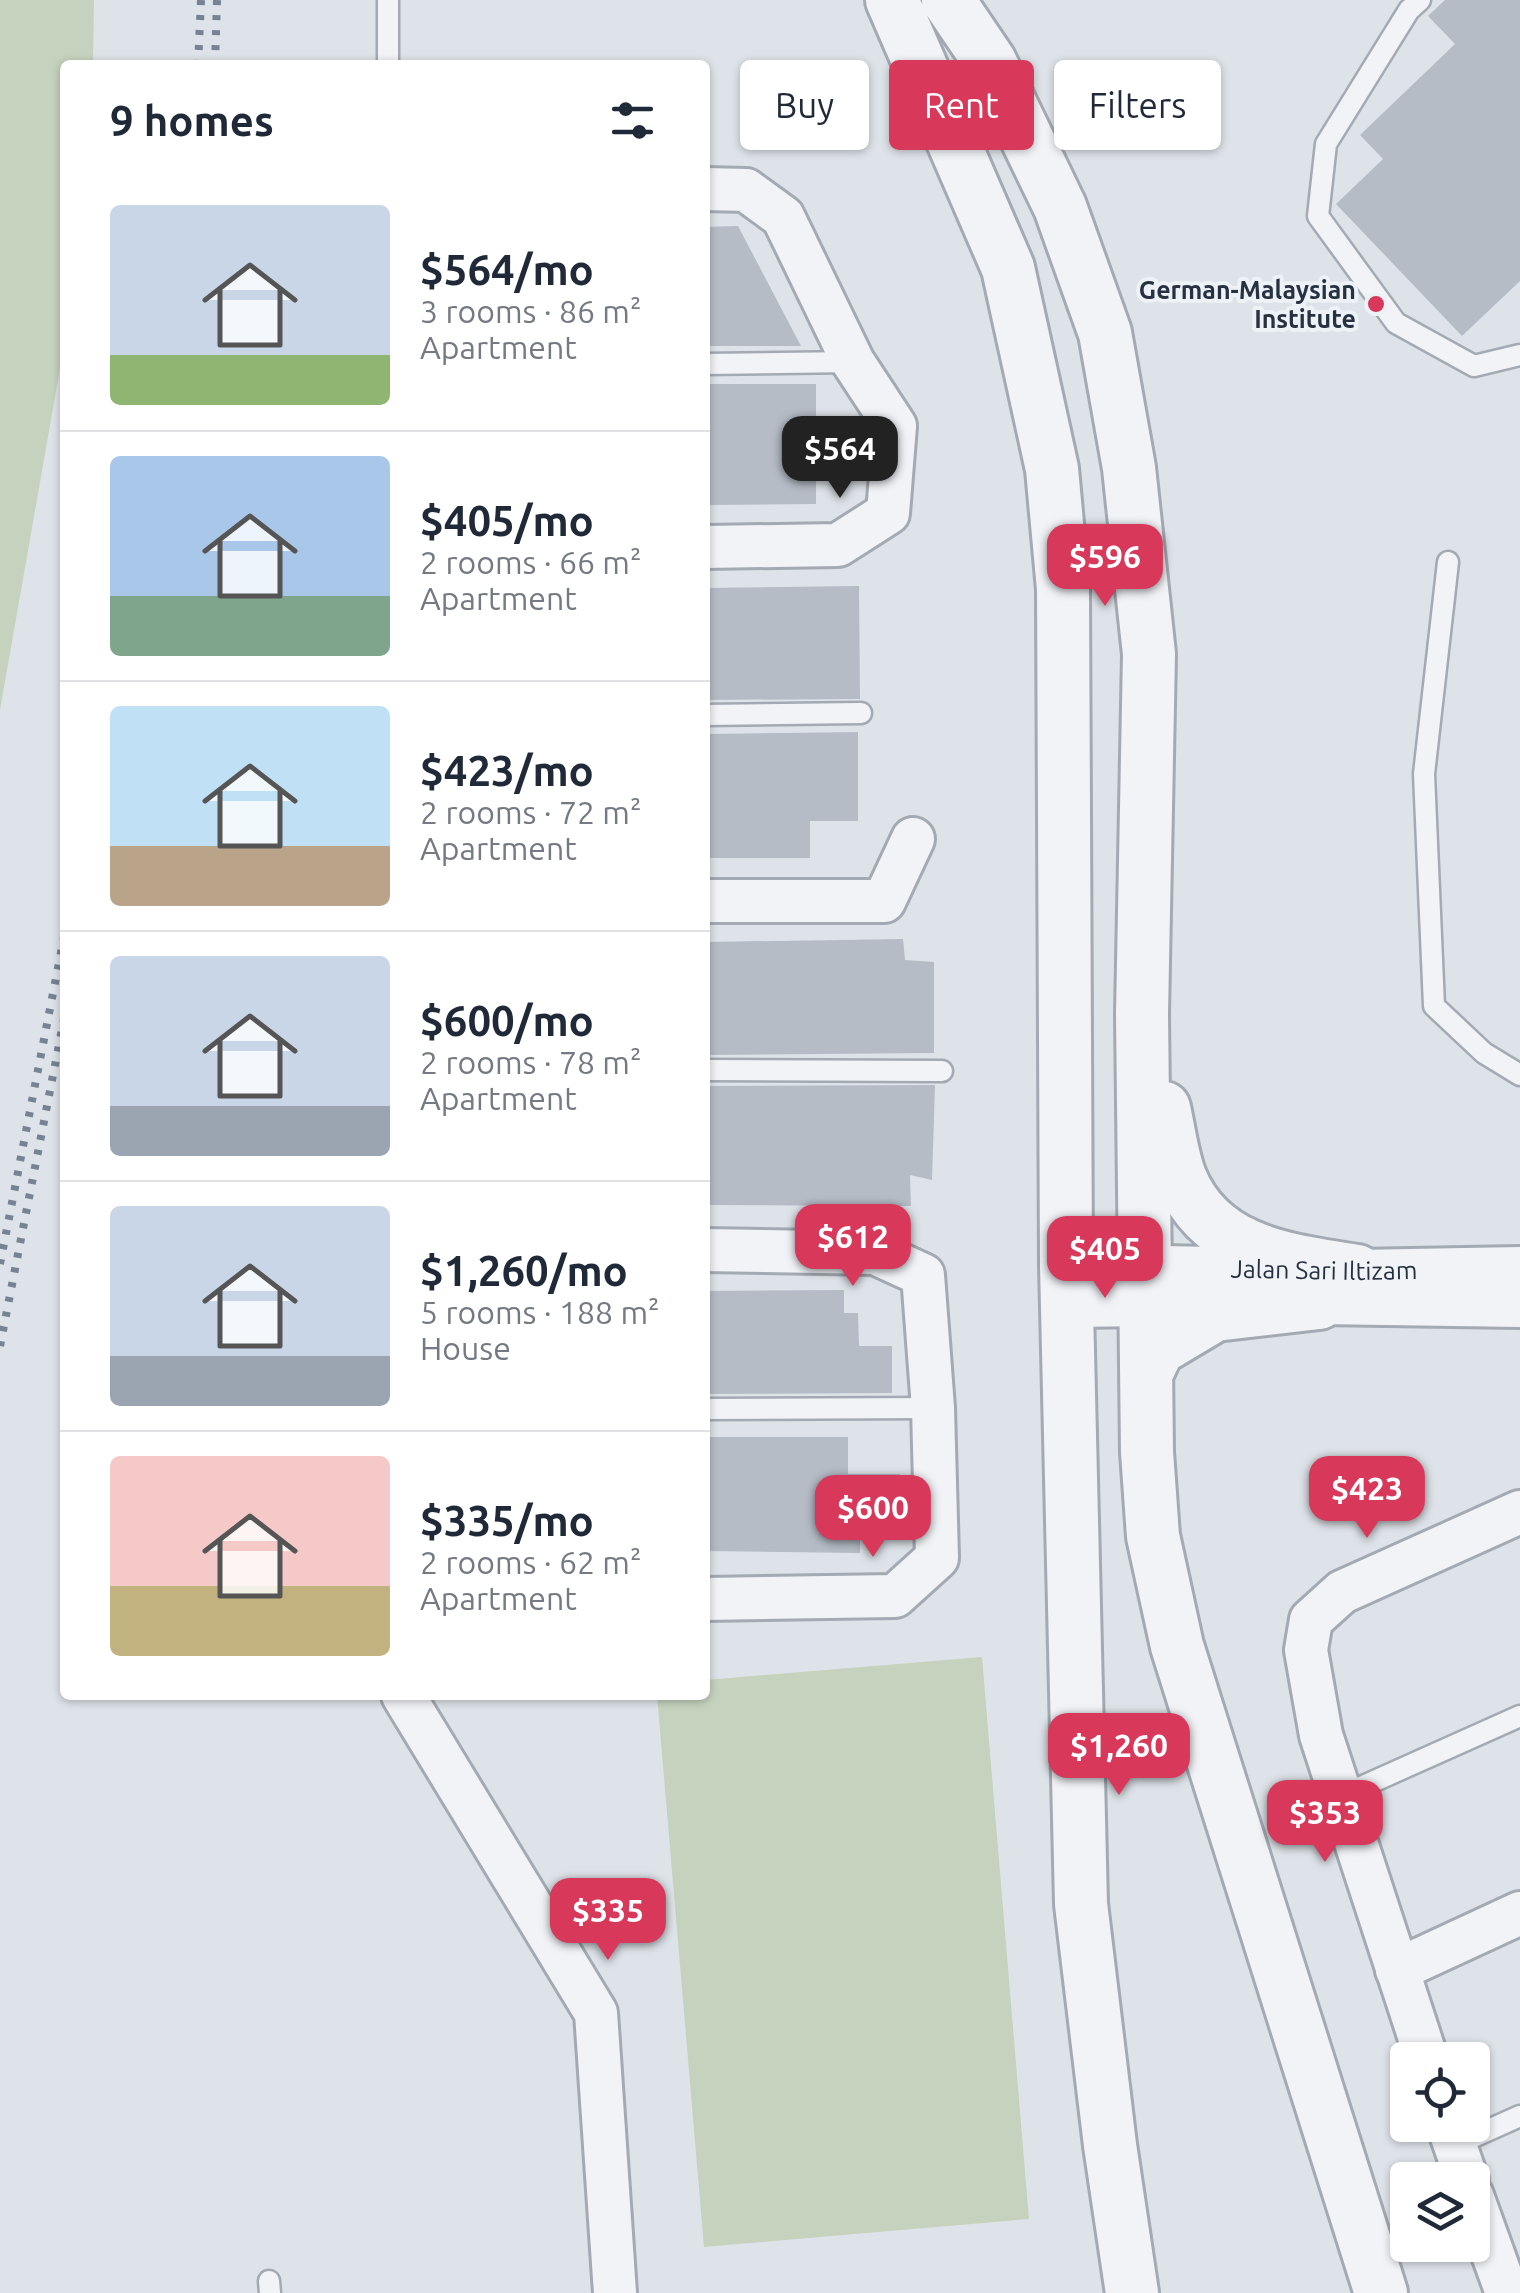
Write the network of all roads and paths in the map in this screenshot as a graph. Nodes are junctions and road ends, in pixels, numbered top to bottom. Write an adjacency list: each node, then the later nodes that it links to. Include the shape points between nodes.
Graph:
1 (388, 0): 5 (lane)
2 (892, 0): 23 (street, via 1008,268 1052,469 1063,589)
3 (948, 0): 16 (street, via 990,62 1060,207 1105,333 1129,468 1149,654)
4 (1420, 0): 7 (lane, via 1326,144 1318,216 1396,323 1474,366)
5 (388, 60)
6 (710, 189): 8 (street, via 746,190 784,217)
7 (1520, 355)
8 (853, 362): 9 (lane); 10 (street, via 895,426 888,513 838,546)
9 (710, 364)
10 (710, 547)
11 (1448, 562): 19 (lane, via 1424,774 1434,1006 1484,1053)
12 (861, 713): 13 (lane)
13 (710, 715)
14 (913, 838): 15 (street, via 884,900)
15 (710, 901)
16 (1142, 1014): 22 (street); 24 (street, via 1180,1177 1202,1214 1232,1241 1296,1262)
17 (710, 1070): 18 (lane)
18 (942, 1071)
19 (1520, 1075)
20 (710, 1250): 27 (street, via 875,1253 924,1275)
21 (1520, 1268): 24 (street, Jalan Sari Iltizam)
22 (1144, 1284): 23 (street, Jalan Sari Iltizam); 24 (street, Jalan Sari Iltizam); 26 (street)
23 (1066, 1285): 41 (street, via 1080,1904)
24 (1338, 1287): 25 (street, Jalan Sari Iltizam); 26 (street, via 1214,1315 1158,1349)
25 (1520, 1306)
26 (1148, 1372): 42 (street, via 1154,1536 1178,1646)
27 (933, 1408): 28 (lane); 30 (street, via 937,1558 895,1596)
28 (710, 1409)
29 (1520, 1512): 33 (street, via 1342,1592 1310,1620 1306,1650 1321,1735)
30 (710, 1599)
31 (406, 1700): 40 (street, via 596,2012)
32 (1520, 1716): 33 (lane)
33 (1341, 1796): 35 (street)
34 (1520, 1913): 35 (street)
35 (1397, 1970): 36 (street)
36 (1421, 2042)
37 (1520, 2116): 38 (lane)
38 (1456, 2150)
39 (1490, 2246): 43 (street)
40 (614, 2293)
41 (1132, 2293)
42 (1380, 2293)
43 (1507, 2293)

